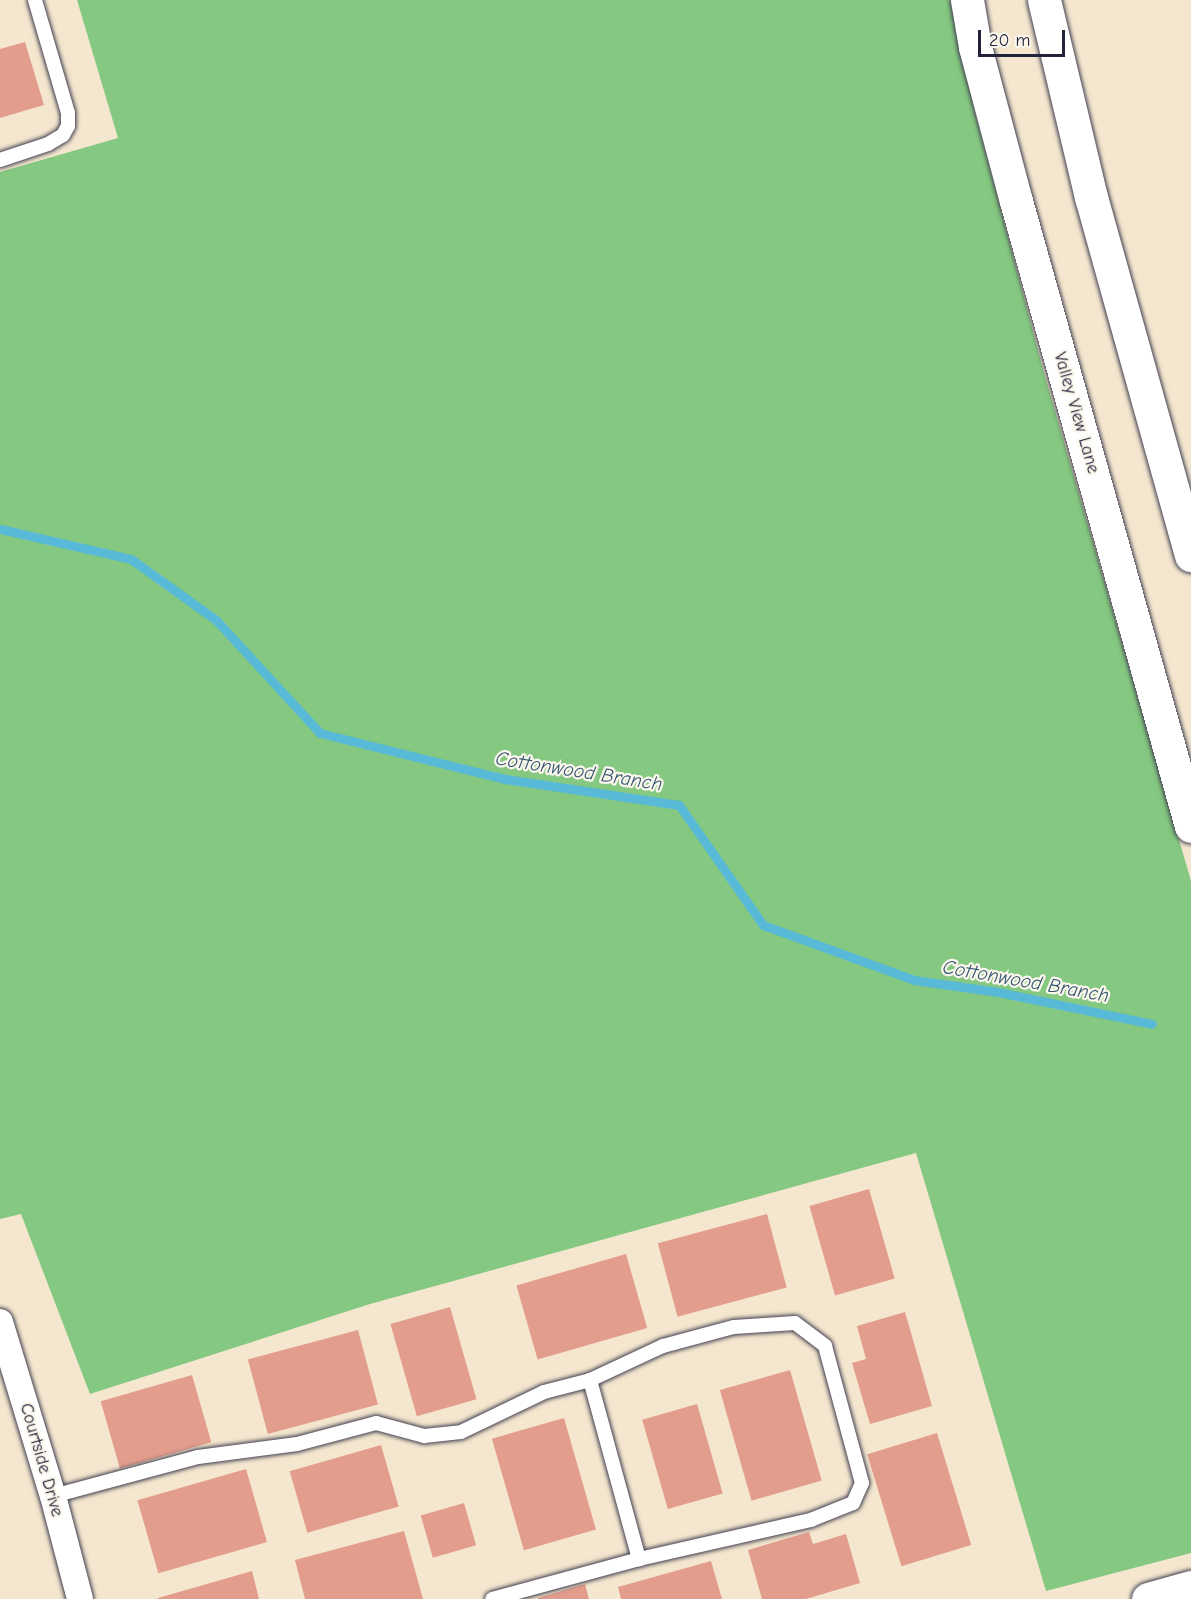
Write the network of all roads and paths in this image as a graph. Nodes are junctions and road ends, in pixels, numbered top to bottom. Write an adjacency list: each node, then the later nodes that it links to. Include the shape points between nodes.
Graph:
1 (35, 0): 4 (lane, via 68,113 68,126 63,135 48,144)
2 (967, 0): 6 (main road, Valley View Lane, via 975,47 1007,168 1176,751)
3 (1044, 0): 5 (main road, via 1091,197)
4 (0, 160)
5 (1191, 555)
6 (1191, 825)
7 (0, 1322): 9 (street, Courtside Drive)
8 (590, 1380): 9 (lane, via 544,1392 461,1432 424,1436 376,1423 297,1444 198,1457); 10 (lane); 10 (lane, via 663,1346 734,1328 795,1323 825,1346 862,1483 853,1503 811,1520)
9 (53, 1496): 12 (street, Courtside Drive)
10 (639, 1559): 13 (lane)
11 (1191, 1587): 14 (main road)
12 (80, 1599)
13 (492, 1599)
14 (1148, 1599)

